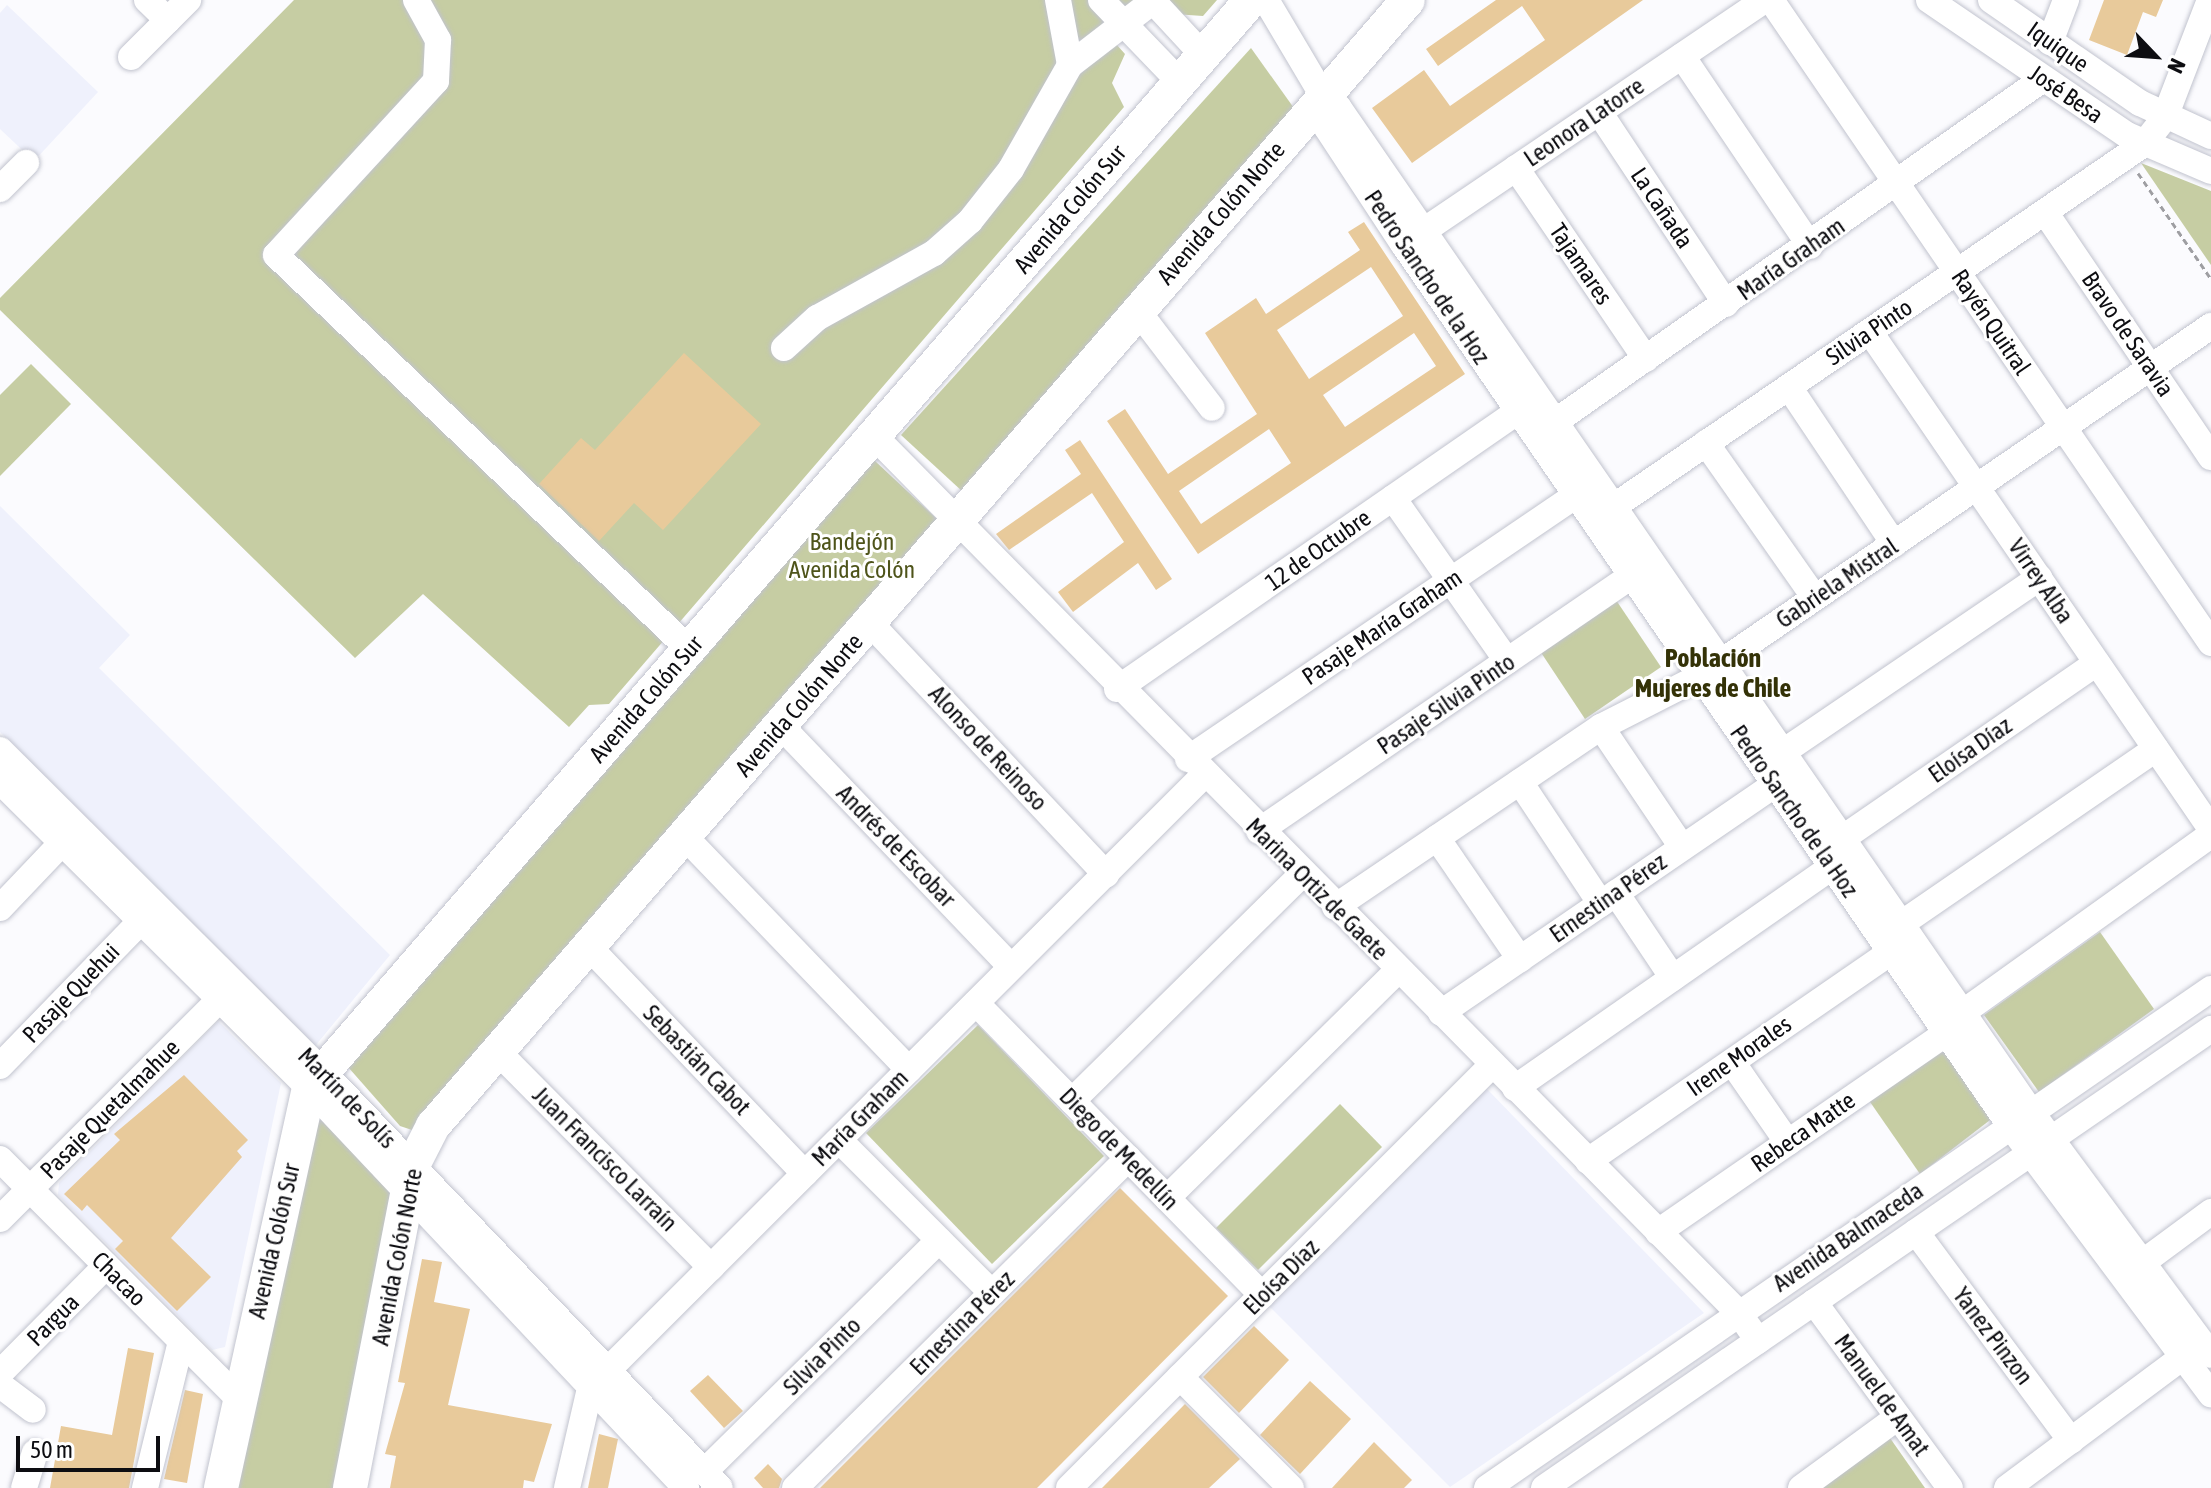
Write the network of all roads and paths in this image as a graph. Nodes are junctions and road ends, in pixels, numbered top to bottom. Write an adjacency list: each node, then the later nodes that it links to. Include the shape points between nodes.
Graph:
1 (147, 0): 15 (street)
2 (188, 0): 15 (street)
3 (416, 0): 66 (street, via 438,40 436,81 276,255)
4 (1058, 0): 21 (street)
5 (1101, 0): 16 (street)
6 (1152, 0): 16 (street); 18 (street)
7 (1251, 0): 18 (main road, Avenida Colón Sur)
8 (1266, 0): 24 (street, Pedro Sancho de la Hoz)
9 (1408, 0): 24 (main road, Avenida Colón Norte)
10 (1768, 0): 19 (street, Leonora Latorre); 32 (street, Rayén Quitral)
11 (1929, 0): 22 (street, José Besa)
12 (1991, 0): 17 (street, Iquique)
13 (2066, 0): 17 (street)
14 (2210, 0): 26 (street)
15 (168, 20): 20 (street)
16 (1125, 26): 21 (street); 23 (street)
17 (2050, 42): 26 (street, Iquique)
18 (1203, 55): 23 (main road, Avenida Colón Sur)
19 (1682, 56): 25 (street, Leonora Latorre); 36 (street)
20 (131, 57)
21 (1070, 65): 43 (street, via 1019,155 970,221 934,253 817,318)
22 (2043, 79): 28 (street, José Besa); 32 (street, María Graham)
23 (1179, 81): 51 (main road, Avenida Colón Sur)
24 (1323, 96): 35 (street, Pedro Sancho de la Hoz, via 1327,128); 40 (main road, Avenida Colón Norte)
25 (1599, 112): 30 (street, Leonora Latorre); 39 (street, La Cañada)
26 (2165, 117): 27 (street, Iquique); 28 (street)
27 (2211, 136)
28 (2135, 150): 31 (street, José Besa); 34 (street, Silvia Pinto); 38 (path)
29 (26, 163): 33 (street)
30 (1516, 168): 35 (street, Leonora Latorre); 44 (street, Tajamares)
31 (2211, 171)
32 (1898, 185): 36 (street, María Graham); 37 (street, Rayén Quitral)
33 (0, 189)
34 (2045, 212): 37 (street, Silvia Pinto); 45 (street, Bravo de Saravia)
35 (1414, 238): 48 (street, Pedro Sancho de la Hoz); 50 (street, Pedro Sancho de la Hoz)
36 (1810, 246): 39 (street, María Graham)
37 (1957, 272): 42 (street, Silvia Pinto); 49 (street, Rayén Quitral)
38 (2211, 279)
39 (1726, 304): 44 (street, María Graham)
40 (1137, 310): 47 (street); 58 (main road, Avenida Colón Norte)
41 (2211, 326): 45 (street, Gabriela Mistral)
42 (1870, 332): 46 (street, Silvia Pinto); 54 (street, Virrey Alba)
43 (784, 348)
44 (1646, 359): 50 (street, María Graham)
45 (2151, 368): 49 (street, Gabriela Mistral); 53 (street, Bravo de Saravia)
46 (1789, 387): 52 (street, Silvia Pinto); 59 (street)
47 (1212, 408)
48 (1519, 411): 50 (street, Pedro Sancho de la Hoz); 56 (street, 12 de Octubre)
49 (2063, 428): 54 (street, Gabriela Mistral); 65 (street, Rayén Quitral)
50 (1546, 429): 55 (street, Pedro Sancho de la Hoz); 57 (street, Pedro Sancho de la Hoz)
51 (875, 437): 58 (street, Marina Ortiz de Gaete); 66 (main road, Avenida Colón Sur)
52 (1706, 443): 57 (street, Silvia Pinto); 63 (street)
53 (2211, 457)
54 (1977, 487): 59 (street, Gabriela Mistral); 61 (street, Virrey Alba)
55 (1576, 495): 57 (street, Pedro Sancho de la Hoz); 62 (street, Pasaje María Graham)
56 (1393, 498): 62 (street); 70 (street, 12 de Octubre)
57 (1604, 514): 60 (street, Pedro Sancho de la Hoz); 69 (street, Pedro Sancho de la Hoz)
58 (959, 520): 64 (main road, Avenida Colón Norte); 70 (street, Marina Ortiz de Gaete)
59 (1894, 544): 63 (street, Gabriela Mistral)
60 (1632, 576): 67 (street, Pasaje Silvia Pinto); 69 (street, Pedro Sancho de la Hoz)
61 (2039, 578): 68 (street, Virrey Alba); 75 (street)
62 (1451, 580): 67 (street); 76 (street, Pasaje María Graham)
63 (1815, 598): 69 (street, Gabriela Mistral)
64 (870, 623): 71 (main road, Avenida Colón Norte); 88 (street, Alonso de Reinoso)
65 (2211, 643)
66 (690, 650): 112 (main road, Avenida Colón Sur)
67 (1507, 661): 80 (street, Pasaje Silvia Pinto)
68 (2097, 663): 73 (street, Virrey Alba); 84 (street, Eloísa Díaz)
69 (1711, 669): 72 (street, Gabriela Mistral); 75 (street, Pedro Sancho de la Hoz); 79 (street, Pedro Sancho de la Hoz)
70 (1117, 689): 76 (street, Marina Ortiz de Gaete)
71 (781, 726): 82 (main road, Avenida Colón Norte); 98 (street, Andrés de Escobar)
72 (1601, 727): 78 (street, Gabriela Mistral); 86 (street)
73 (2156, 749): 81 (street, Virrey Alba); 94 (street)
74 (0, 750): 112 (street, Martín de Solís)
75 (1783, 752): 84 (street, Pedro Sancho de la Hoz)
76 (1196, 767): 80 (street, Marina Ortiz de Gaete); 88 (street, María Graham)
77 (0, 781): 85 (street, Martín de Solís)
78 (1520, 782): 83 (street, Gabriela Mistral); 90 (street)
79 (1775, 784): 86 (street, Ernestina Pérez); 87 (street, Pedro Sancho de la Hoz)
80 (1259, 831): 89 (street, Marina Ortiz de Gaete)
81 (2211, 832): 105 (street, Rebeca Matte)
82 (685, 837): 95 (main road, Avenida Colón Norte); 111 (street)
83 (1437, 838): 91 (street, Gabriela Mistral); 97 (street)
84 (1843, 838): 94 (street, Pedro Sancho de la Hoz)
85 (62, 843): 92 (street); 93 (street, Martín de Solís)
86 (1682, 847): 90 (street, Ernestina Pérez)
87 (1832, 867): 96 (street, Pedro Sancho de la Hoz); 100 (street)
88 (1106, 874): 98 (street, María Graham)
89 (1302, 874): 91 (street, Marina Ortiz de Gaete); 114 (street)
90 (1608, 898): 97 (street, Ernestina Pérez); 100 (street)
91 (1335, 907): 99 (street, Marina Ortiz de Gaete)
92 (0, 908)
93 (141, 921): 102 (street, Martín de Solís); 110 (street, Pasaje Quehui)
94 (1901, 924): 105 (street, Pedro Sancho de la Hoz)
95 (589, 947): 107 (main road, Avenida Colón Norte); 122 (street, Sebastián Cabot)
96 (1891, 952): 105 (street, Pedro Sancho de la Hoz); 108 (street, Irene Morales)
97 (1520, 959): 104 (street, Ernestina Pérez)
98 (1011, 967): 103 (street, María Graham)
99 (1398, 970): 104 (street, Marina Ortiz de Gaete); 125 (street)
100 (1673, 978): 113 (street)
101 (2211, 989): 115 (street, Avenida Balmaceda)
102 (220, 999): 112 (street, Martín de Solís); 124 (street, Pasaje Quetalmahue)
103 (976, 1003): 111 (street, María Graham); 114 (street, Diego de Medellín)
104 (1441, 1013): 109 (street, Marina Ortiz de Gaete)
105 (1955, 1023): 115 (street, Pedro Sancho de la Hoz); 117 (street, Rebeca Matte)
106 (2211, 1029): 118 (street, Avenida Balmaceda)
107 (498, 1052): 123 (main road, Avenida Colón Norte, via 433,1126); 133 (street, Juan Francisco Larraín)
108 (1732, 1062): 117 (street); 121 (street, Irene Morales)
109 (1492, 1065): 113 (street, Marina Ortiz de Gaete); 135 (street, Eloísa Díaz)
110 (0, 1066)
111 (909, 1070): 116 (street, María Graham)
112 (315, 1079): 123 (street, Martín de Solís); 147 (main road, Avenida Colón Sur)
113 (1515, 1088): 121 (street, Marina Ortiz de Gaete)
114 (1072, 1101): 119 (street, Diego de Medellín)
115 (2021, 1120): 118 (street, Pedro Sancho de la Hoz); 137 (street, Avenida Balmaceda)
116 (839, 1140): 122 (street, María Graham); 130 (street)
117 (1788, 1143): 128 (street, Rebeca Matte)
118 (2040, 1146): 129 (street, Avenida Balmaceda); 131 (street, Pedro Sancho de la Hoz); 141 (street, Pedro Sancho de la Hoz)
119 (1128, 1158): 125 (street, Diego de Medellín); 134 (street, Ernestina Pérez)
120 (0, 1159): 124 (street, Chacao)
121 (1588, 1161): 128 (street, Marina Ortiz de Gaete)
122 (805, 1174): 133 (street, María Graham)
123 (411, 1181): 144 (street, Martín de Solís); 156 (main road, Avenida Colón Norte)
124 (30, 1189): 127 (street, Pasaje Quetalmahue); 132 (street, Chacao)
125 (1167, 1198): 135 (street, Diego de Medellín)
126 (2211, 1212): 131 (street)
127 (0, 1219)
128 (1658, 1232): 137 (street, Marina Ortiz de Gaete)
129 (1916, 1232): 136 (street, Avenida Balmaceda); 150 (street, Yanez Pinzon)
130 (939, 1240): 134 (street); 152 (street, Silvia Pinto)
131 (2142, 1263): 140 (street, Pedro Sancho de la Hoz)
132 (106, 1266): 138 (street, Chacao); 142 (street, Pargua)
133 (711, 1267): 144 (street, María Graham)
134 (992, 1293): 158 (street, Ernestina Pérez)
135 (1262, 1295): 143 (street, Eloísa Díaz)
136 (1814, 1302): 139 (street, Avenida Balmaceda); 149 (street, Manuel de Amat)
137 (1738, 1312): 139 (street, Marina Ortiz de Gaete); 161 (street, Avenida Balmaceda)
138 (181, 1341): 147 (street, Chacao); 154 (street)
139 (1758, 1341): 162 (street, Avenida Balmaceda)
140 (2211, 1355)
141 (2183, 1357): 146 (street, Pedro Sancho de la Hoz); 150 (street)
142 (0, 1373)
143 (1180, 1377): 159 (street, Eloísa Díaz); 160 (street)
144 (598, 1380): 152 (street, Martín de Solís); 157 (street)
145 (0, 1385): 148 (street)
146 (2211, 1394)
147 (238, 1398): 155 (main road, Avenida Colón Sur)
148 (33, 1410)
149 (1898, 1417): 163 (street); 164 (street, Manuel de Amat)
150 (2071, 1441): 165 (street)
151 (35, 1453): 153 (street)
152 (703, 1483)
153 (24, 1488)
154 (145, 1488)
155 (221, 1488)
156 (350, 1488)
157 (567, 1488)
158 (795, 1488)
159 (1069, 1488)
160 (1291, 1488)
161 (1487, 1488)
162 (1544, 1488)
163 (1801, 1488)
164 (1950, 1488)
165 (2007, 1488)

